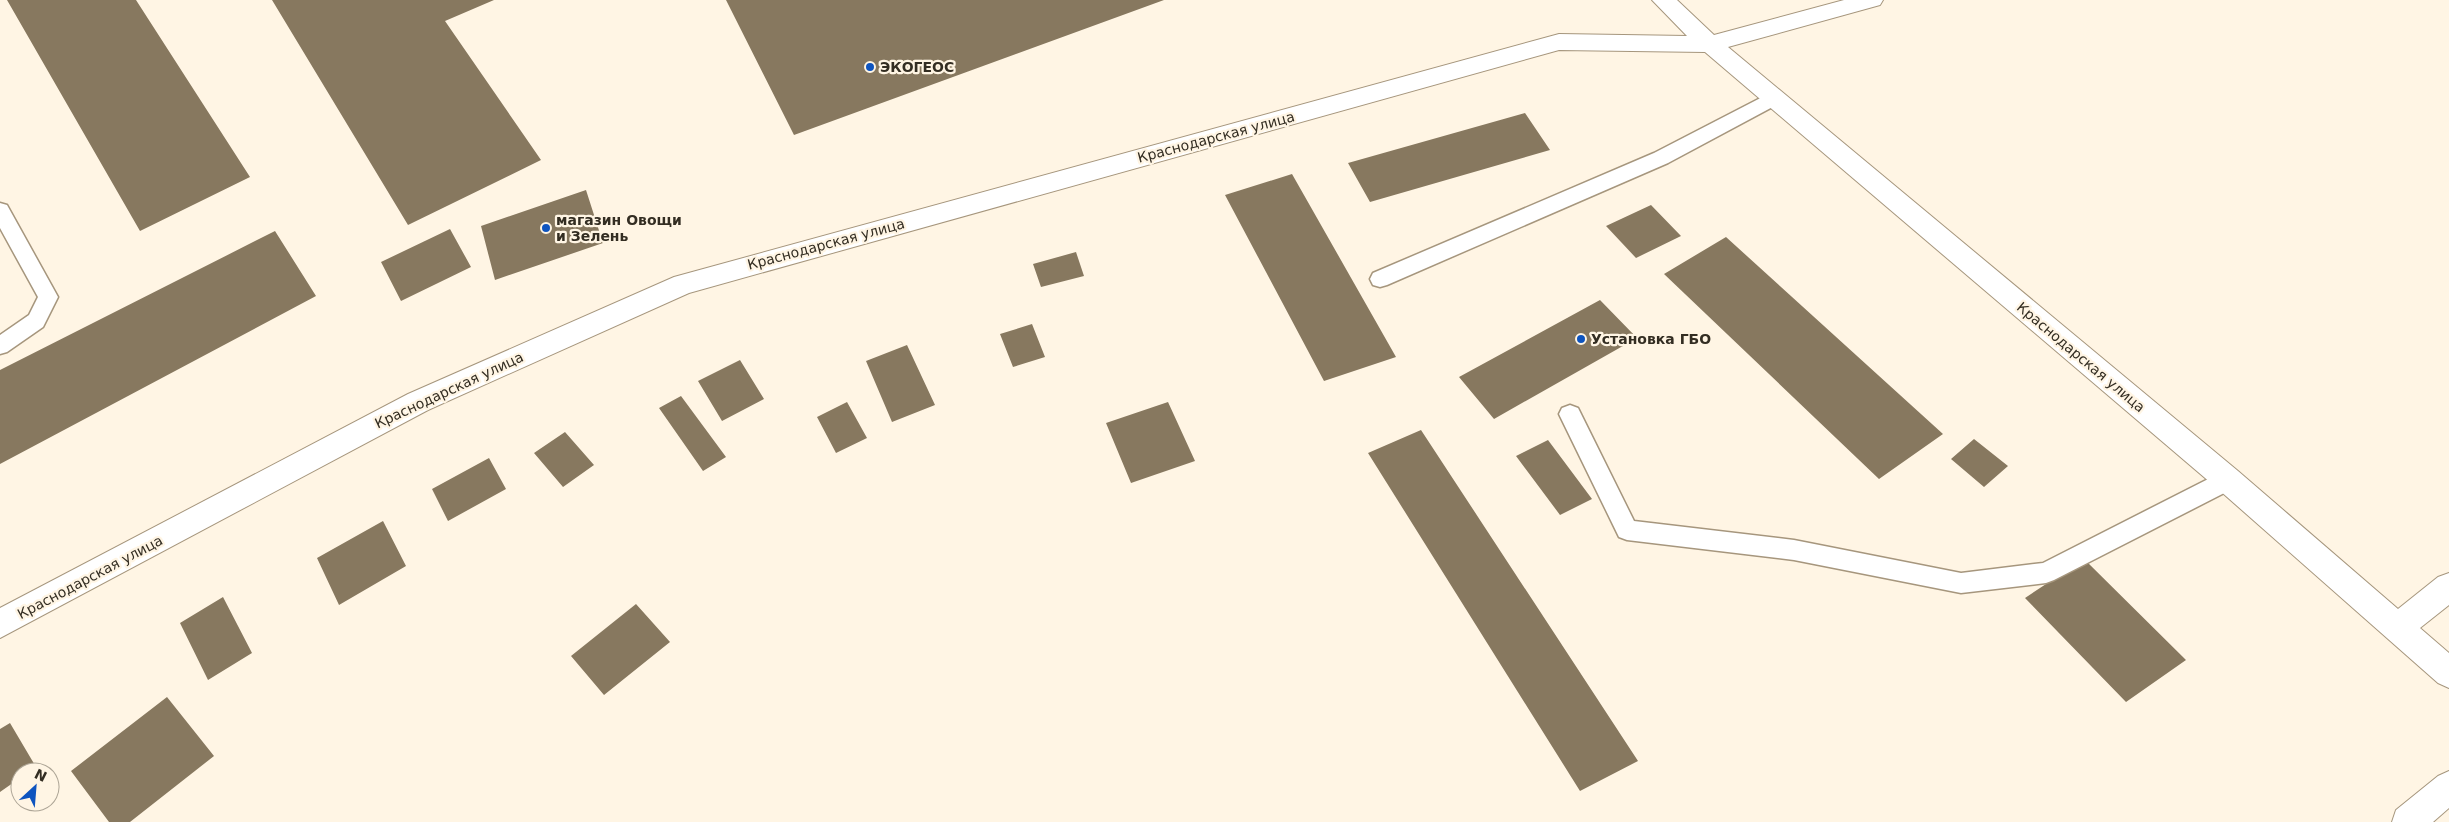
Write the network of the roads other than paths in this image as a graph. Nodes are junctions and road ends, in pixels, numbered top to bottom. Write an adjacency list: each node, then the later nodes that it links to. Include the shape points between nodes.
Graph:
1 (1663, 0): 3 (street, Краснодарская улица)
2 (1872, 0): 3 (street)
3 (1710, 44): 4 (street, Краснодарская улица); 11 (street, Краснодарская улица, via 1559,42 683,284 418,402)
4 (1774, 98): 6 (lane, via 1662,158); 9 (street, Краснодарская улица)
5 (0, 210): 7 (lane, via 48,297 36,321)
6 (1380, 279)
7 (0, 346)
8 (1570, 414): 9 (lane, via 1627,530 1794,550 1961,583 2046,573)
9 (2228, 480): 12 (street, Краснодарская улица)
10 (2449, 587): 12 (street)
11 (0, 624)
12 (2397, 628): 13 (street, Краснодарская улица)
13 (2449, 673)
14 (2449, 787): 15 (street)
15 (2408, 822)

